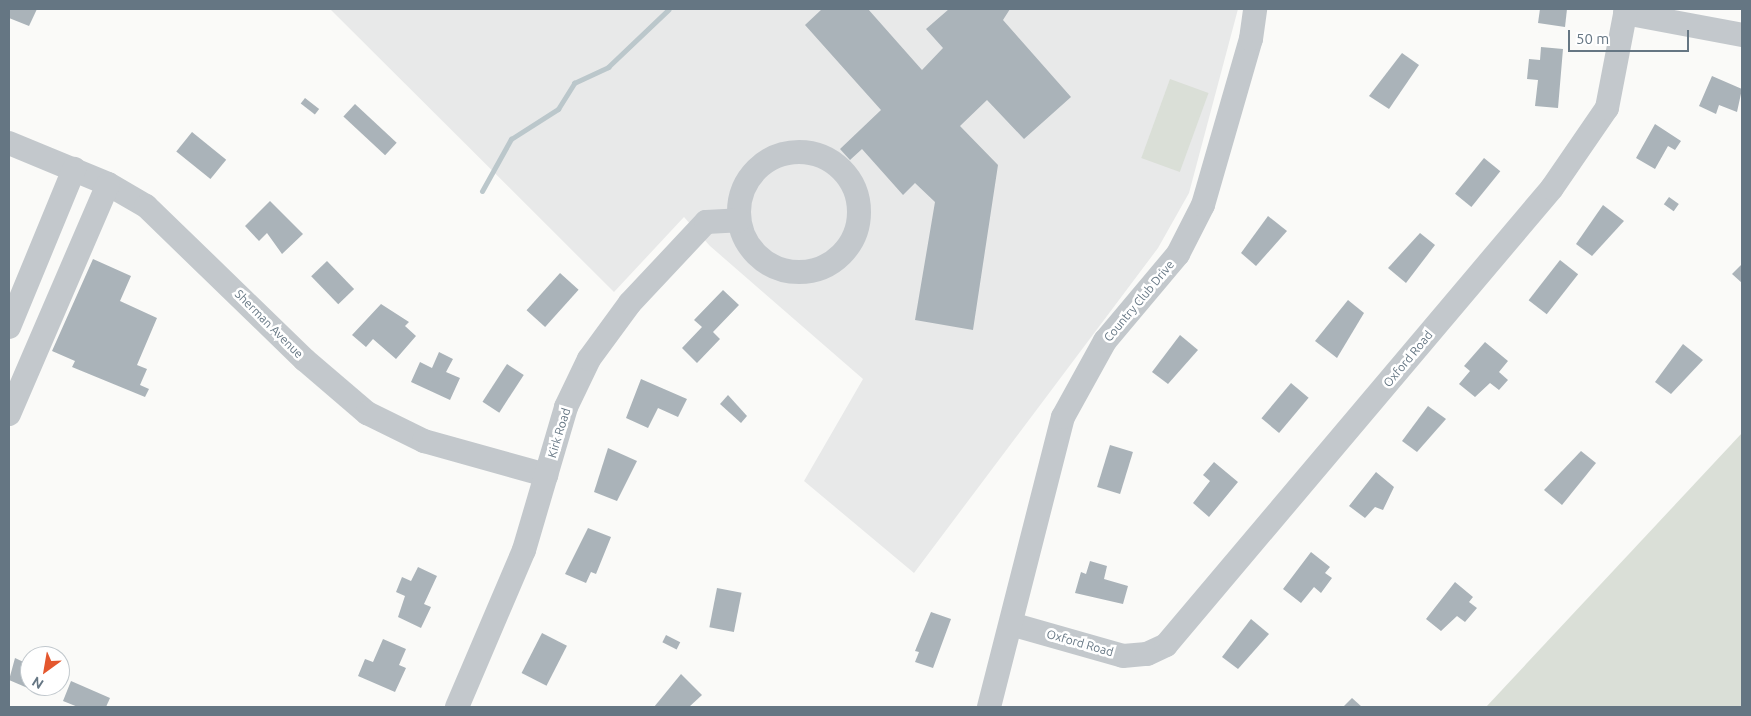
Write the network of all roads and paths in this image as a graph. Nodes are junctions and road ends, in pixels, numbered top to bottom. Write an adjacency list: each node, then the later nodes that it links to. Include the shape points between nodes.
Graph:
1 (1255, 9): 11 (street, Country Club Drive, via 1251,40 1203,205 1178,254 1105,341 1063,417)
2 (1626, 11): 3 (street, Oxford Road); 11 (street, Oxford Road, via 1607,108 1552,188 1166,646 1147,654 1123,656)
3 (1742, 35)
4 (9, 142): 5 (street, Sherman Avenue)
5 (74, 170): 6 (street, Sherman Avenue); 8 (street)
6 (108, 184): 9 (street); 10 (street, Sherman Avenue, via 165,221 305,360 367,413 424,441)
7 (739, 220): 7 (street, via 746,240 759,256 776,268 811,271 836,260 850,245 858,225 860,205 854,186 828,159 792,152 758,168 746,183); 10 (street, Kirk Road, via 706,222 617,319 576,384)
8 (9, 328)
9 (9, 414)
10 (546, 475): 12 (street, Kirk Road, via 524,550)
11 (1011, 624): 13 (street, Country Club Drive)
12 (457, 707)
13 (989, 707)

